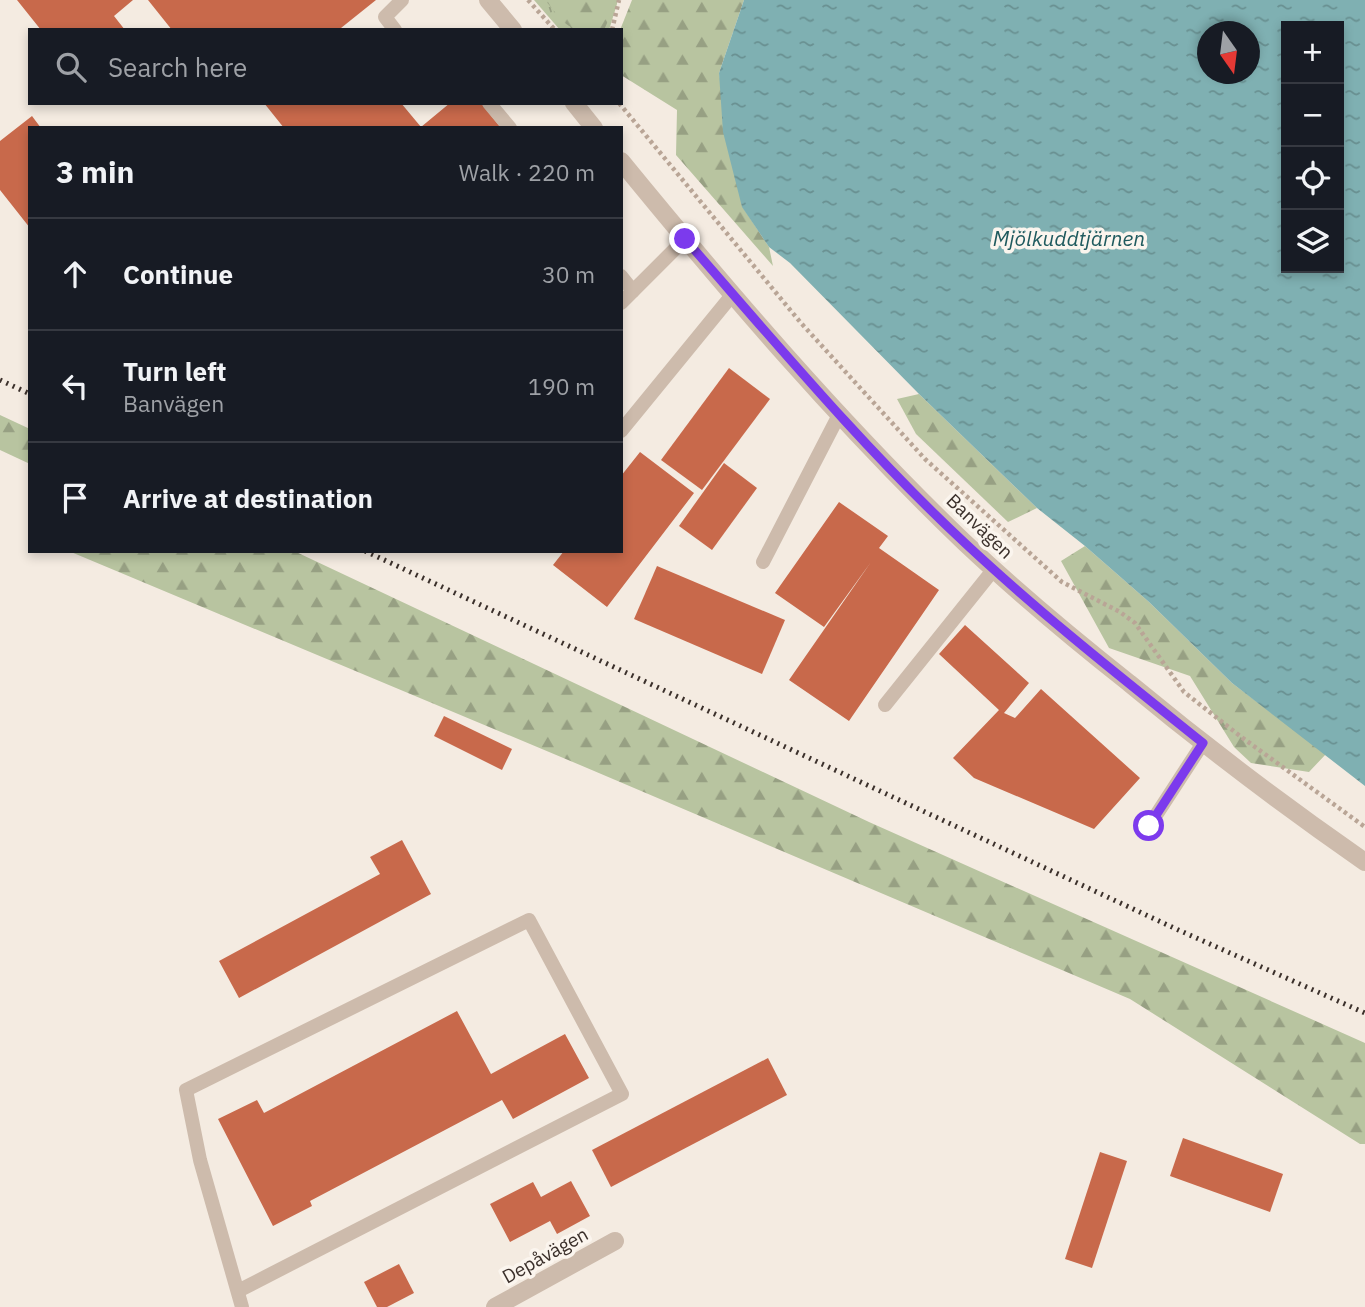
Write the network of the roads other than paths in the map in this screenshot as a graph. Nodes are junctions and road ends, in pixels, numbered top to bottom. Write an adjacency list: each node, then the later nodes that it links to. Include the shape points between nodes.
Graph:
1 (402, 0): 3 (lane, via 385,17)
2 (488, 0): 4 (street)
3 (393, 28)
4 (511, 28)
5 (491, 105): 7 (lane)
6 (576, 105): 8 (street)
7 (508, 126)
8 (592, 126)
9 (623, 163): 10 (street, Banvägen)
10 (685, 239): 12 (lane); 13 (street, Banvägen)
11 (623, 278): 12 (lane)
12 (633, 291): 14 (lane)
13 (733, 294): 15 (street, Banvägen); 16 (lane)
14 (623, 301)
15 (840, 413): 17 (lane); 18 (street, Banvägen)
16 (623, 429)
17 (763, 562)
18 (994, 569): 19 (lane); 20 (street, Banvägen, via 1052,622)
19 (885, 705)
20 (1203, 743): 21 (lane); 22 (street, Banvägen)
21 (1149, 826)
22 (1365, 862)
23 (615, 1241): 26 (street, Depåvägen)
24 (238, 1291): 24 (lane, via 200,1160 186,1090 529,920 622,1094); 25 (lane)
25 (242, 1307)
26 (495, 1307)

